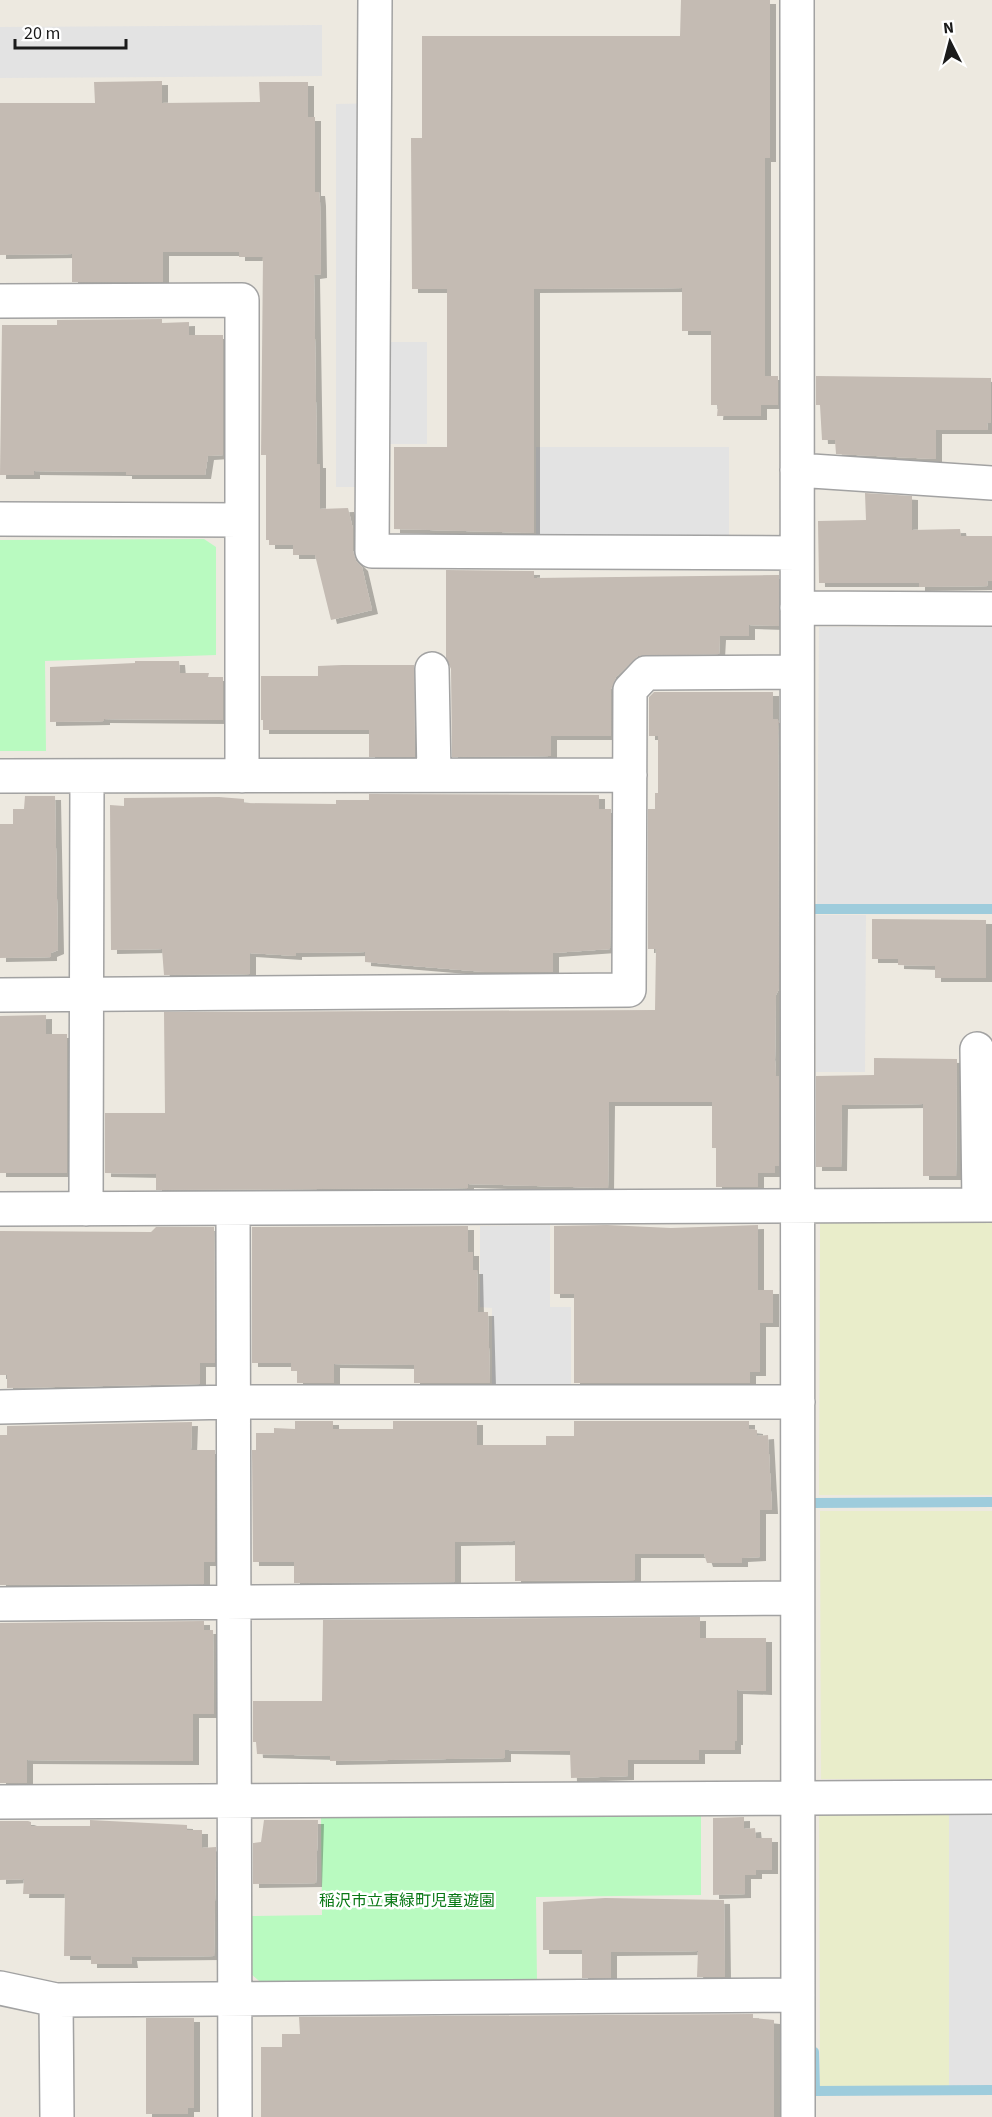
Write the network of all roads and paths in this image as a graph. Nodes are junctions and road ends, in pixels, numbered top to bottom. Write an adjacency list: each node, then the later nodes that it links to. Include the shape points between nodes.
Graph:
1 (375, 0): 8 (street, via 372,551)
2 (797, 0): 4 (street)
3 (0, 301): 7 (street, via 242,300)
4 (797, 470): 5 (street); 8 (street)
5 (992, 483)
6 (0, 519): 7 (street)
7 (242, 520): 17 (street)
8 (797, 553): 9 (street)
9 (797, 608): 10 (street); 12 (street)
10 (992, 609)
11 (432, 669): 13 (street)
12 (797, 672): 14 (street, via 646,673 630,690); 21 (street)
13 (434, 775): 14 (street); 17 (street)
14 (630, 775): 18 (street, via 629,990)
15 (0, 776): 16 (street)
16 (87, 776): 17 (street); 18 (street)
17 (242, 776)
18 (87, 994): 19 (street); 24 (street)
19 (0, 995)
20 (977, 1049): 22 (street)
21 (797, 1205): 22 (street); 25 (street); 27 (street)
22 (985, 1205)
23 (0, 1209): 24 (street)
24 (86, 1209): 25 (street)
25 (233, 1209): 26 (street)
26 (233, 1402): 27 (street); 28 (street); 30 (street)
27 (798, 1402): 29 (street)
28 (0, 1407)
29 (797, 1598): 30 (street); 33 (street)
30 (234, 1602): 31 (street); 34 (street)
31 (0, 1604)
32 (992, 1797): 33 (street)
33 (798, 1799): 34 (street); 37 (street)
34 (234, 1801): 35 (street); 38 (street)
35 (0, 1802)
36 (0, 1988): 39 (street)
37 (798, 1995): 38 (street); 42 (street)
38 (235, 1998): 39 (street); 41 (street)
39 (56, 2000): 40 (street)
40 (57, 2117)
41 (235, 2117)
42 (798, 2117)

